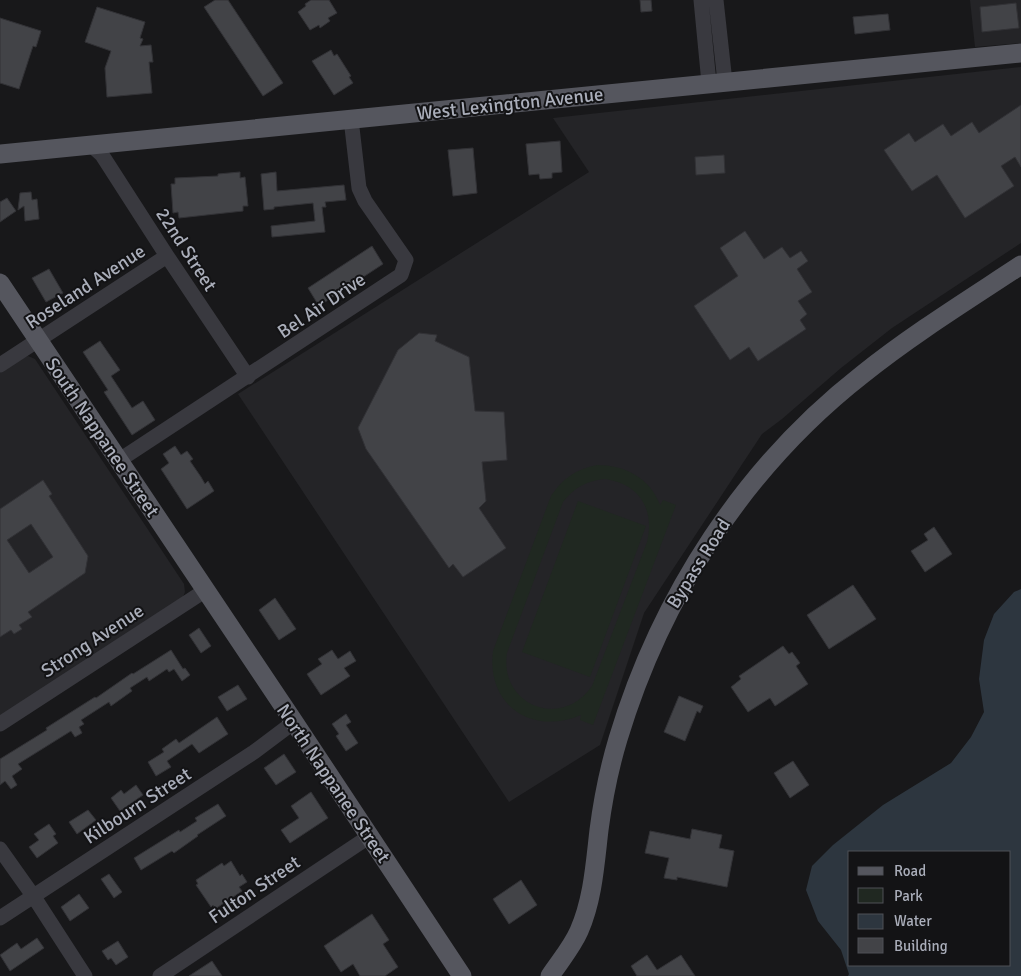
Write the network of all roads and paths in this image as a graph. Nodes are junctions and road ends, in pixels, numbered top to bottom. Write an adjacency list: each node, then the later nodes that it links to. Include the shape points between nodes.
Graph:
1 (700, 0): 4 (street)
2 (716, 0): 4 (street)
3 (1021, 53): 4 (main road, West Lexington Avenue)
4 (717, 83): 5 (main road, West Lexington Avenue)
5 (351, 119): 6 (main road, West Lexington Avenue); 13 (street, Bel Air Drive, via 360,188 365,201 406,260 402,275)
6 (91, 145): 7 (main road, West Lexington Avenue); 8 (street, 22nd Street, via 102,155)
7 (0, 154)
8 (166, 256): 11 (street, Roseland Avenue); 13 (street, 22nd Street)
9 (1021, 264): 25 (main road, Bypass Road, via 892,351 838,395 767,465 700,555 674,599 632,696 605,790 593,884 586,910 579,931)
10 (0, 283): 11 (main road, South Nappanee Street)
11 (38, 340): 12 (street, Roseland Avenue); 14 (main road, South Nappanee Street)
12 (0, 365)
13 (248, 377): 14 (street, Bel Air Drive)
14 (118, 462): 15 (main road, South Nappanee Street)
15 (206, 590): 16 (main road, North Nappanee Street); 17 (street, Strong Avenue)
16 (294, 722): 18 (main road, North Nappanee Street); 20 (street, Kilbourn Street, via 254,752)
17 (0, 724)
18 (370, 836): 23 (street, Fulton Street); 24 (main road, North Nappanee Street)
19 (0, 849): 20 (street)
20 (34, 897): 21 (street, Kilbourn Street); 22 (street)
21 (0, 918)
22 (85, 976)
23 (160, 976)
24 (462, 976)
25 (550, 976)

